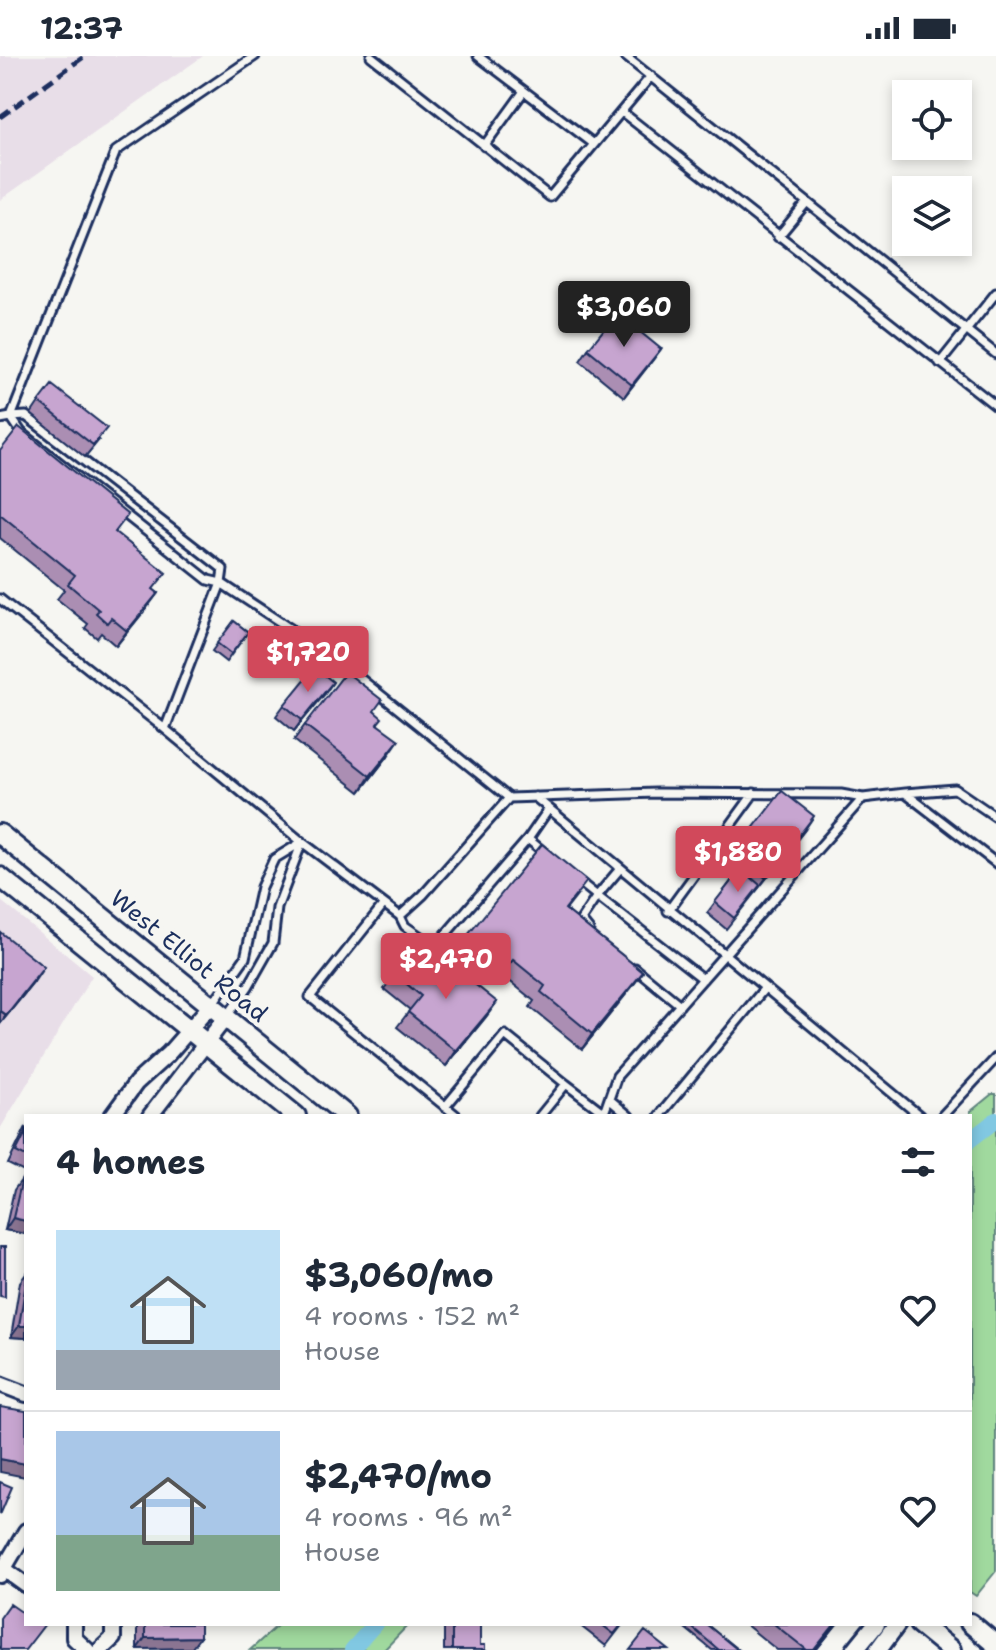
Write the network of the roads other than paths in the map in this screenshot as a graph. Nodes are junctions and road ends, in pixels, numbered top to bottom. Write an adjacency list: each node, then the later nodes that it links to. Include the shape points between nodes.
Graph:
1 (255, 56): 17 (lane, via 116,151)
2 (371, 56): 9 (lane)
3 (478, 56): 6 (lane)
4 (625, 56): 5 (lane)
5 (651, 76): 7 (lane); 10 (lane)
6 (524, 91): 8 (lane); 9 (lane)
7 (622, 112): 8 (lane); 11 (lane)
8 (594, 144): 9 (lane, via 550,197)
9 (484, 146)
10 (807, 202): 11 (lane); 13 (lane)
11 (778, 237): 15 (lane)
12 (996, 293): 13 (lane)
13 (966, 330): 14 (lane); 15 (lane)
14 (996, 354)
15 (940, 363): 16 (lane)
16 (996, 406)
17 (11, 417): 18 (lane); 19 (lane, via 21,432 208,580); 19 (lane, via 26,416 223,569)
18 (0, 419)
19 (221, 583): 21 (lane); 25 (lane, via 336,659)
20 (0, 599): 21 (lane)
21 (165, 729): 31 (lane)
22 (754, 793): 24 (lane); 26 (lane); 39 (lane)
23 (905, 793): 26 (lane); 28 (lane, via 955,789); 33 (lane)
24 (535, 797): 25 (lane); 27 (lane)
25 (509, 798): 40 (lane)
26 (863, 798): 42 (lane)
27 (548, 810): 30 (lane); 34 (lane)
28 (996, 817)
29 (0, 834): 47 (main road, West Elliot Road)
30 (528, 839): 32 (lane); 40 (lane, via 439,942 420,939)
31 (302, 842): 38 (lane); 47 (lane, via 277,908 273,943 248,987); 47 (lane, via 274,859 261,887 245,958)
32 (551, 858)
33 (996, 863)
34 (619, 870): 37 (lane); 39 (lane)
35 (0, 877): 48 (main road)
36 (574, 877): 37 (lane)
37 (597, 896): 41 (lane, via 581,920); 44 (lane)
38 (384, 904): 40 (lane); 53 (lane, via 310,997)
39 (668, 911): 42 (lane)
40 (400, 916)
41 (596, 935)
42 (723, 956): 44 (lane); 45 (lane)
43 (632, 965): 46 (lane)
44 (703, 979): 46 (lane)
45 (764, 989): 61 (lane); 62 (lane)
46 (680, 1005): 52 (lane, via 617,1076)
47 (219, 1011): 48 (street); 49 (street); 57 (main road, West Elliot Road)
48 (190, 1029): 49 (main road); 54 (street)
49 (205, 1042): 55 (street); 56 (main road)
50 (996, 1058): 63 (lane)
51 (566, 1084): 52 (lane, via 604,1113); 53 (lane, via 505,1035); 59 (lane)
52 (609, 1099): 60 (lane)
53 (445, 1107): 58 (lane)
54 (113, 1114)
55 (151, 1114)
56 (294, 1114)
57 (345, 1114)
58 (454, 1114)
59 (542, 1114)
60 (627, 1114)
61 (661, 1114)
62 (918, 1114)
63 (944, 1114)
64 (0, 1384): 65 (street)
65 (24, 1393)
66 (24, 1534): 67 (street)
67 (2, 1572): 68 (street)
68 (24, 1584)
69 (972, 1625): 75 (main road)
70 (74, 1626): 76 (street, via 74,1638)
71 (113, 1626): 77 (street, via 113,1638)
72 (874, 1626): 78 (street)
73 (896, 1626): 79 (street)
74 (921, 1626): 80 (main road)
75 (996, 1645)
76 (87, 1650)
77 (100, 1650)
78 (855, 1650)
79 (878, 1650)
80 (951, 1650)

